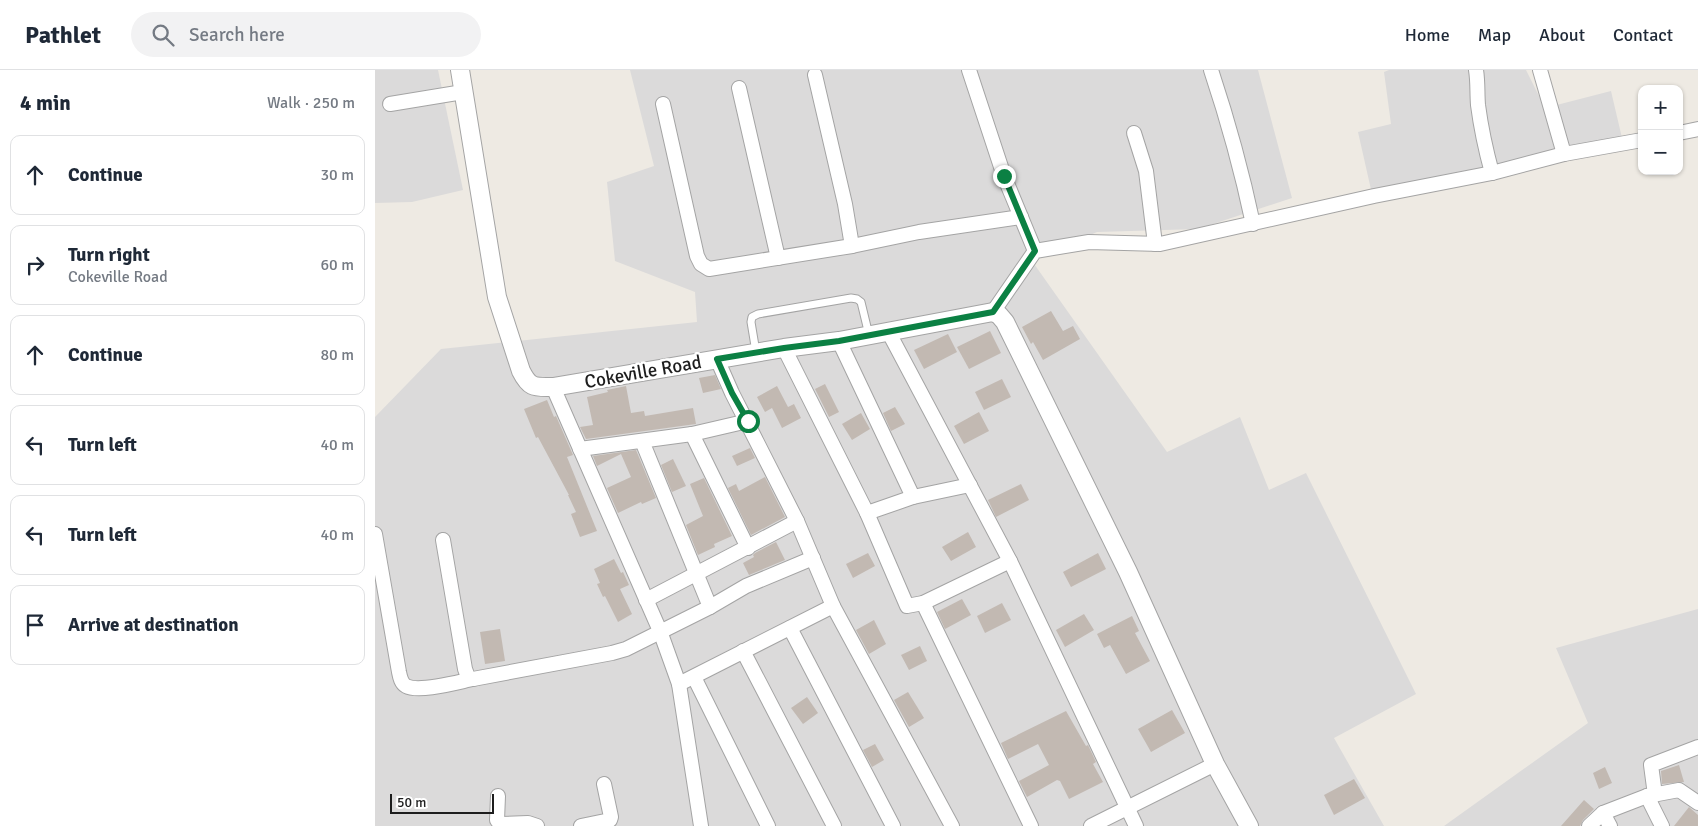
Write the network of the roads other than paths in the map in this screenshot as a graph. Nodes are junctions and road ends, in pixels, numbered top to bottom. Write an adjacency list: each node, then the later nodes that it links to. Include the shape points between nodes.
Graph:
1 (460, 70): 8 (street)
2 (969, 70): 17 (street)
3 (1211, 70): 18 (street)
4 (1476, 70): 16 (street, via 1484,143)
5 (1539, 70): 15 (street)
6 (815, 75): 20 (street)
7 (739, 88): 22 (street)
8 (463, 92): 9 (street); 30 (street, Cokeville Road, via 497,297 527,382 535,387)
9 (390, 104)
10 (663, 104): 22 (street, via 701,264 709,269)
11 (1698, 129): 12 (street)
12 (1683, 132)
13 (1135, 133): 19 (street, via 1146,171)
14 (1638, 141): 15 (street)
15 (1564, 154): 16 (street)
16 (1492, 174): 18 (street, via 1374,196)
17 (1021, 217): 20 (street, via 919,232); 21 (street)
18 (1253, 224): 19 (street)
19 (1155, 244): 21 (street, via 1089,242)
20 (853, 246): 22 (street)
21 (1035, 251): 23 (street)
22 (778, 258)
23 (993, 312): 24 (street, Cokeville Road); 56 (street, via 1010,331 1128,572)
24 (888, 331): 25 (street, Cokeville Road); 35 (street)
25 (869, 335): 26 (street, Cokeville Road); 28 (lane, via 861,302 851,298 751,317)
26 (839, 341): 27 (street, Cokeville Road); 36 (street)
27 (784, 348): 28 (street, Cokeville Road); 37 (street)
28 (756, 352): 29 (street, Cokeville Road)
29 (717, 359): 30 (street, Cokeville Road); 31 (street)
30 (553, 387): 34 (street)
31 (748, 421): 32 (street); 38 (street)
32 (691, 434): 33 (street); 41 (street)
33 (643, 441): 34 (street); 44 (street)
34 (580, 449): 45 (street)
35 (970, 485): 36 (street); 43 (street)
36 (913, 497): 37 (street)
37 (867, 513): 46 (street, via 907,606)
38 (797, 521): 41 (street); 42 (street)
39 (375, 534): 53 (street, via 402,682 407,687 420,688)
40 (443, 540): 53 (street, via 465,669 468,677)
41 (747, 548): 44 (street)
42 (813, 558): 47 (street); 48 (street, via 746,586)
43 (1010, 561): 46 (street); 61 (street)
44 (697, 574): 45 (street); 48 (street)
45 (646, 600): 50 (street)
46 (923, 604): 71 (street)
47 (833, 606): 49 (street); 70 (street)
48 (710, 607): 50 (street)
49 (790, 628): 51 (street); 69 (street)
50 (660, 632): 53 (street, via 612,653); 54 (street)
51 (743, 652): 52 (street); 68 (street)
52 (694, 676): 54 (street); 67 (street)
53 (473, 679)
54 (679, 684): 66 (street)
55 (1698, 746): 59 (street, via 1651,766)
56 (1215, 764): 61 (street); 74 (street)
57 (604, 784): 65 (street, via 610,820)
58 (498, 796): 63 (street, via 497,820 500,824)
59 (1651, 796): 60 (street, via 1679,790); 62 (street); 77 (street)
60 (1698, 802)
61 (1127, 808): 72 (street); 73 (street)
62 (1603, 813): 75 (street); 76 (street)
63 (537, 826)
64 (581, 826): 65 (street)
65 (588, 826)
66 (701, 826)
67 (768, 826)
68 (834, 826)
69 (893, 826)
70 (952, 826)
71 (1031, 826)
72 (1091, 826)
73 (1136, 826)
74 (1249, 826)
75 (1589, 826)
76 (1610, 826)
77 (1661, 826)

